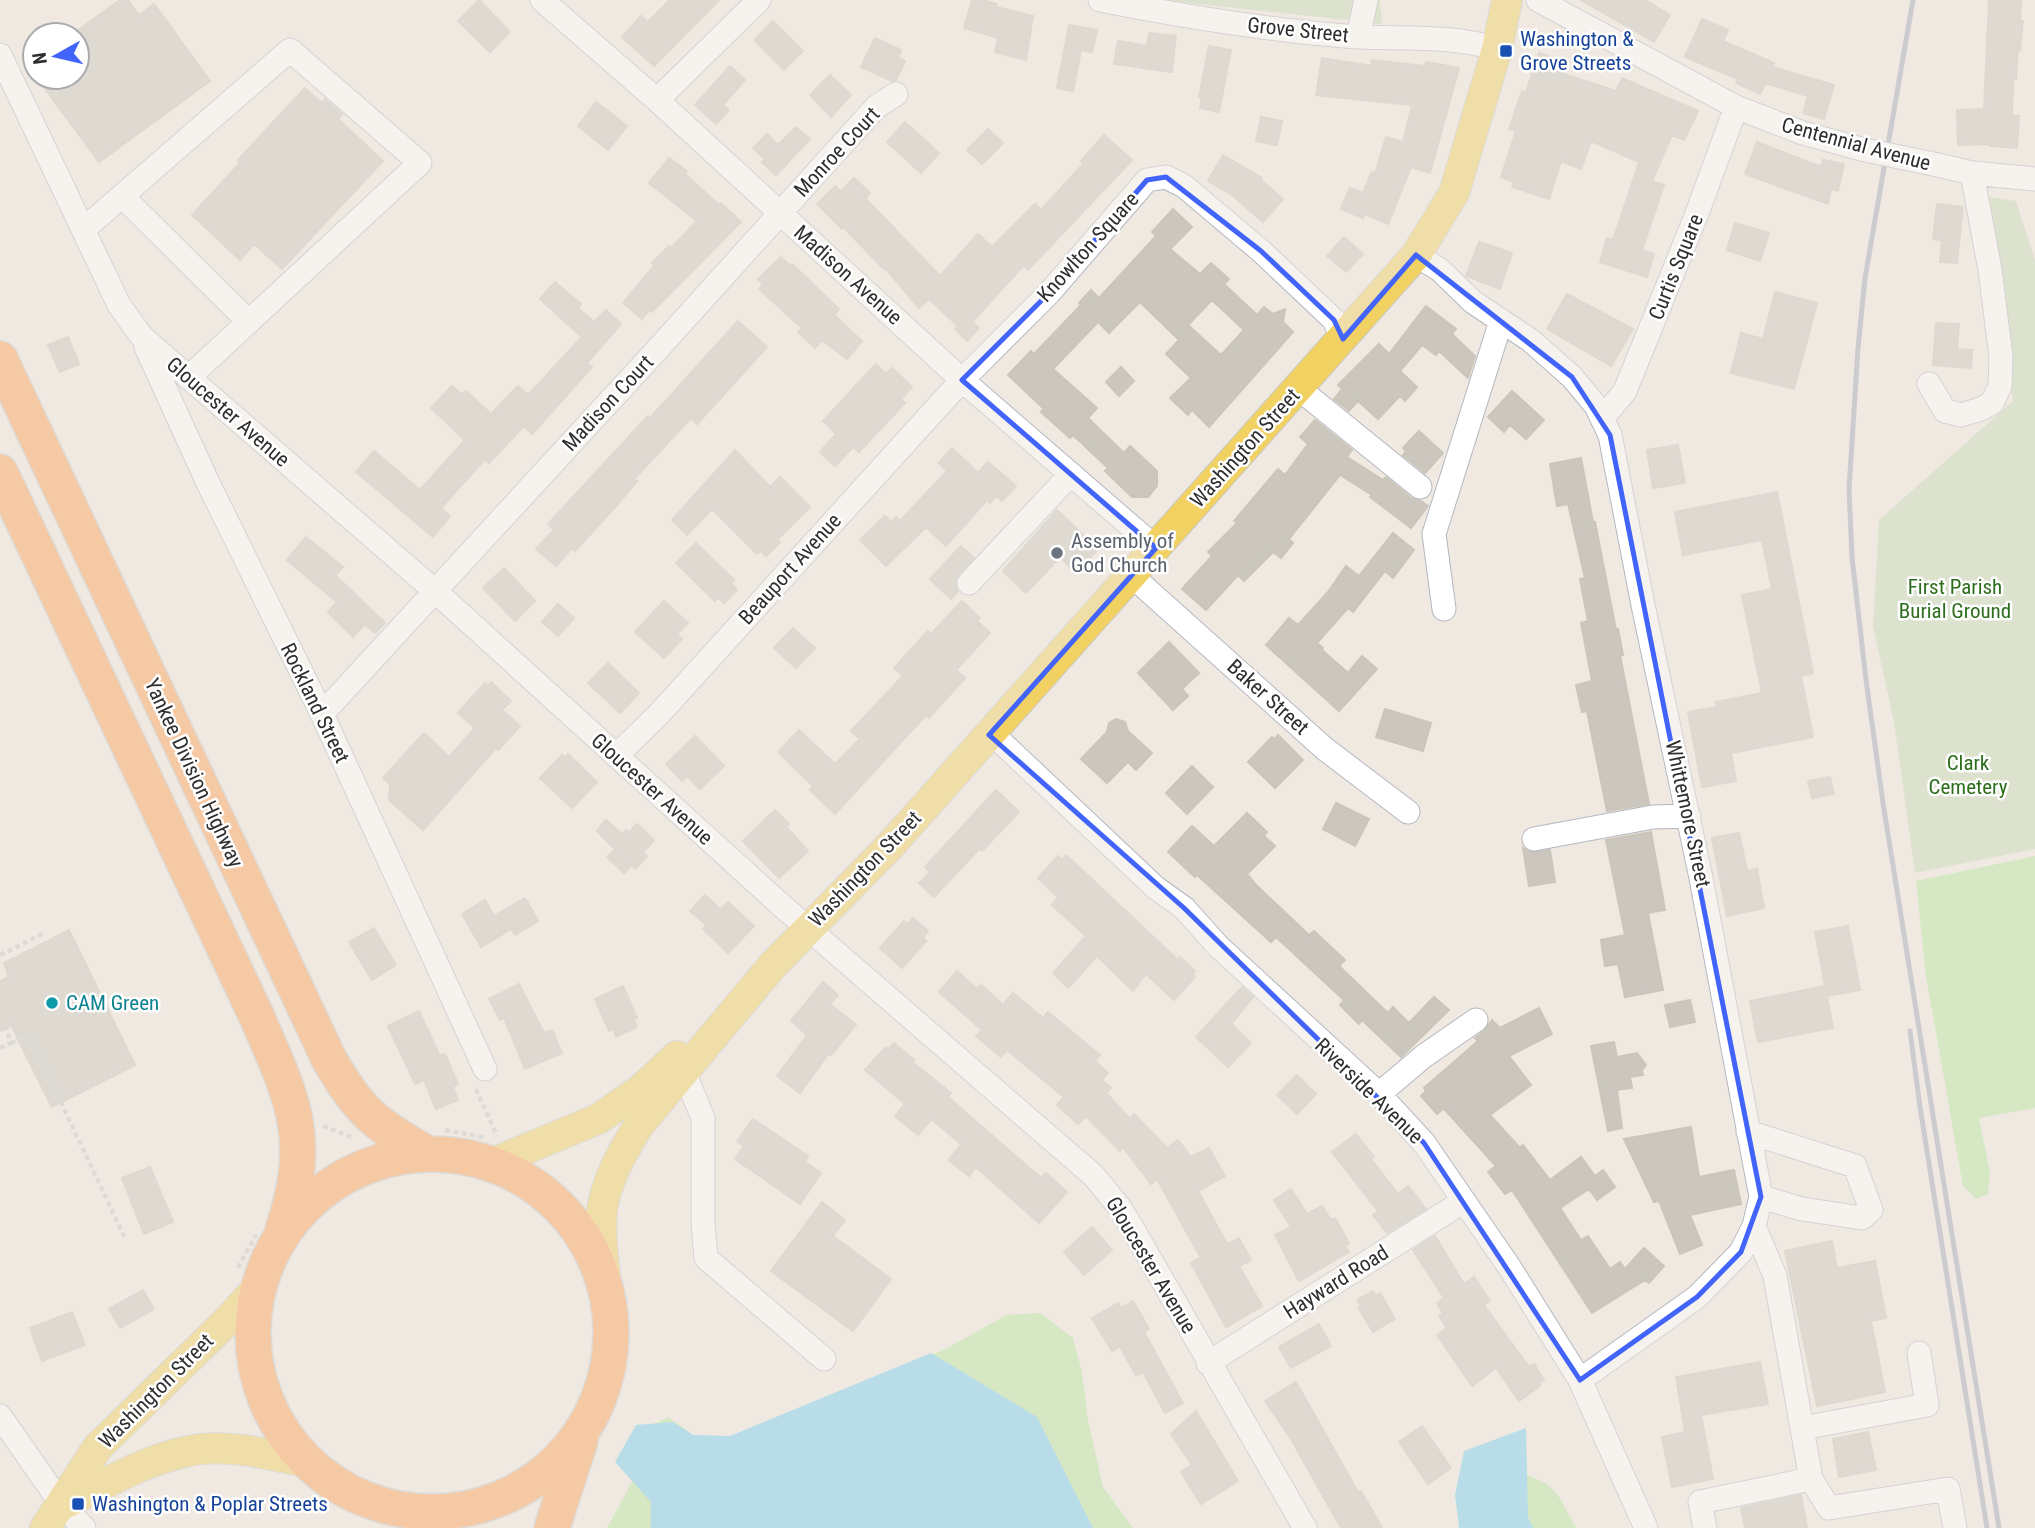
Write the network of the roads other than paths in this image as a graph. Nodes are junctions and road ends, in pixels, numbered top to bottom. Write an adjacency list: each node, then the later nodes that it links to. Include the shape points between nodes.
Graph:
1 (542, 0): 11 (street, Madison Avenue)
2 (759, 0): 11 (street)
3 (1100, 0): 7 (street, Grove Street, via 1199,19)
4 (1366, 0): 7 (street)
5 (1507, 0): 8 (main road, Washington Street)
6 (1538, 0): 12 (street, Centennial Avenue)
7 (1358, 37): 8 (street, Grove Street, via 1440,39)
8 (1497, 49): 18 (main road, Washington Street, via 1454,192)
9 (0, 55): 17 (street, Gloucester Avenue)
10 (896, 94): 16 (street, Monroe Court, via 876,107)
11 (657, 100): 16 (street, Madison Avenue)
12 (1736, 107): 13 (street, Centennial Avenue, bridge, via 1803,133); 28 (street, Curtis Square, via 1625,391)
13 (1972, 173): 14 (street, Centennial Avenue); 26 (street, via 1990,270 2000,386 1992,403 1961,415 1945,411)
14 (2035, 179)
15 (122, 197): 17 (street); 20 (street); 20 (street, via 290,50 420,163)
16 (779, 213): 25 (street, Madison Avenue); 35 (street, Madison Court)
17 (84, 229): 21 (street, Gloucester Avenue, via 119,305)
18 (1416, 255): 19 (street, Whittemore Street); 22 (main road, Washington Street)
19 (1501, 321): 28 (street, Whittemore Street, via 1572,377); 36 (street, via 1434,534)
20 (249, 322): 24 (street)
21 (142, 337): 24 (street, Gloucester Avenue); 37 (street, Rockland Street)
22 (1343, 339): 25 (street, Knowlton Square, via 1334,320 1261,251 1185,186 1166,177 1147,180 1049,293); 27 (main road, Washington Street)
23 (0, 359): 51 (highway, Yankee Division Highway, via 329,1059 363,1110 388,1132)
24 (188, 378): 35 (street, Gloucester Avenue)
25 (962, 380): 30 (street, Madison Avenue); 39 (street, Beauport Avenue)
26 (1929, 384)
27 (1298, 388): 31 (street); 32 (main road, Washington Street)
28 (1602, 419): 41 (street, Whittemore Street, via 1616,460)
29 (0, 472): 55 (highway, via 289,1091 298,1164 295,1192)
30 (1071, 474): 32 (street, Madison Avenue); 34 (street)
31 (1420, 487)
32 (1156, 548): 33 (main road, Washington Street)
33 (1132, 576): 38 (main road, Washington Street); 40 (street, Baker Street, via 1325,749)
34 (969, 583)
35 (435, 590): 37 (street, Madison Court); 39 (street, Gloucester Avenue)
36 (1444, 609)
37 (322, 714): 46 (street, Rockland Street)
38 (989, 735): 43 (main road, Washington Street, via 889,847); 48 (street, Riverside Avenue, via 1156,888 1184,908 1217,946)
39 (616, 756): 43 (street, Gloucester Avenue)
40 (1408, 812)
41 (1689, 816): 42 (street, via 1653,817); 49 (street, Whittemore Street)
42 (1534, 839)
43 (808, 928): 44 (main road, Washington Street); 60 (street, Gloucester Avenue, via 1094,1175 1120,1208)
44 (774, 965): 47 (main road, Washington Street); 50 (main road, Washington Street, via 639,1091 598,1119)
45 (1476, 1020): 48 (street)
46 (485, 1069)
47 (684, 1072): 57 (main road, Washington Street, via 639,1125 610,1182 602,1224); 59 (street, via 703,1118 706,1258)
48 (1379, 1094): 53 (street, Riverside Avenue, via 1424,1143)
49 (1748, 1132): 52 (street, Whittemore Street); 52 (street, via 1855,1166 1871,1210 1862,1218)
50 (494, 1150): 51 (highway, via 459,1156); 57 (highway, via 577,1228 592,1252)
51 (428, 1154): 55 (highway, via 377,1162 337,1181 307,1205)
52 (1761, 1197): 54 (street, Whittemore Street)
53 (1464, 1201): 60 (street, Hayward Road); 61 (street, Riverside Avenue)
54 (1754, 1226): 61 (street, Whittemore Street, via 1741,1252 1697,1297); 63 (street, via 1774,1276)
55 (280, 1239): 56 (highway)
56 (260, 1285): 65 (highway, via 254,1312 256,1364 266,1400); 68 (main road, Washington Street, via 98,1447)
57 (607, 1294): 64 (highway, via 611,1327 608,1365)
58 (1919, 1353): 63 (street, via 1927,1405)
59 (824, 1359)
60 (1208, 1363): 72 (street, Gloucester Avenue)
61 (1580, 1381): 73 (street, Riverside Avenue)
62 (0, 1416): 68 (street)
63 (1802, 1428): 66 (street)
64 (584, 1430): 67 (highway, via 543,1474 488,1503 438,1513); 71 (highway)
65 (307, 1462): 67 (highway, via 338,1485); 68 (main road, Washington Street, via 201,1449 153,1462)
66 (1811, 1479): 74 (street, via 1700,1502); 75 (street, via 1829,1508 1948,1489)
67 (373, 1502): 70 (highway)
68 (53, 1516): 69 (street)
69 (84, 1528)
70 (402, 1528)
71 (552, 1528)
72 (1305, 1528)
73 (1646, 1528)
74 (1706, 1528)
75 (1955, 1528)

